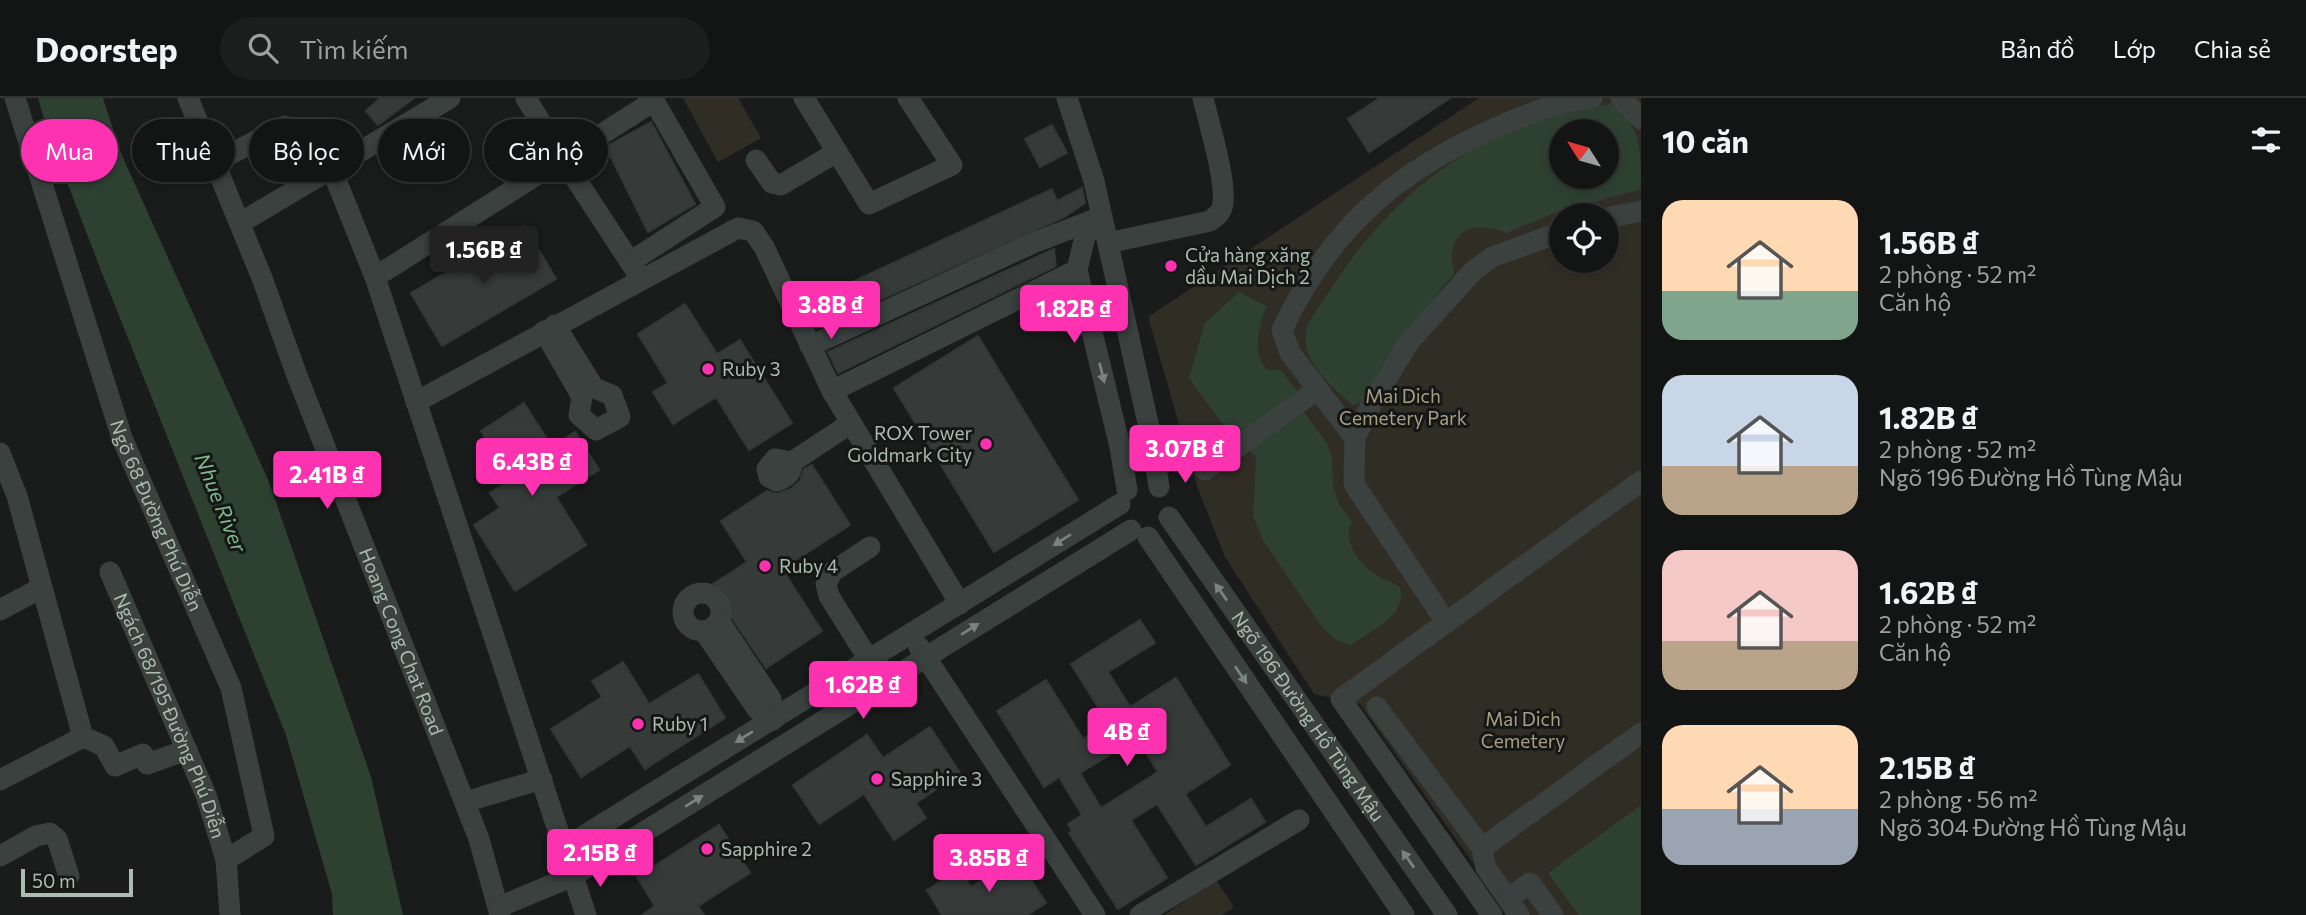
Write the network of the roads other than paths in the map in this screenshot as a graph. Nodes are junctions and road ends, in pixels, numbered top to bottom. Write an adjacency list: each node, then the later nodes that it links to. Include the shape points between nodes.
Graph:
1 (15, 98): 71 (street, Ngõ 68 Đường Phú Diễn, via 122,438 231,688 264,836)
2 (188, 98): 11 (street, Hoang Cong Chat Road)
3 (450, 98): 15 (street)
4 (526, 98): 12 (street)
5 (804, 98): 16 (street)
6 (908, 98): 16 (street, via 952,165 869,204)
7 (1067, 98): 25 (street)
8 (1203, 98): 28 (street, via 1221,180 1219,215 1210,221)
9 (1592, 98): 33 (street, via 1515,119 1443,151 1389,189 1349,226 1301,290 1282,330 1290,353)
10 (1620, 98): 13 (street)
11 (197, 119)
12 (539, 119)
13 (1641, 119)
14 (608, 130): 29 (street, via 654,101 715,207)
15 (364, 150)
16 (837, 152): 17 (street, via 781,185 772,183)
17 (756, 160)
18 (223, 182): 26 (street, Hoang Cong Chat Road)
19 (311, 182): 26 (street)
20 (337, 182): 31 (street)
21 (525, 182): 31 (street)
22 (578, 182): 29 (street)
23 (1641, 211): 24 (street)
24 (1619, 215)
25 (1101, 217): 28 (street); 30 (street, via 1085,236); 32 (street, via 1033,243)
26 (240, 223): 66 (street, Hoang Cong Chat Road)
27 (1549, 236): 37 (street, via 1492,257 1473,271 1409,342)
28 (1108, 243): 42 (street)
29 (635, 270): 32 (street, via 738,228 753,231); 35 (street, via 550,328)
30 (1077, 270): 34 (street); 43 (street, one-way to 43, via 1120,447)
31 (375, 278): 35 (street)
32 (810, 346): 34 (street)
33 (1318, 389): 37 (street); 40 (street)
34 (832, 391): 36 (street)
35 (416, 402): 65 (street)
36 (850, 423): 39 (street); 50 (street)
37 (1355, 438): 52 (street, via 1354,484)
38 (0, 453): 44 (street)
39 (792, 462)
40 (1205, 470)
41 (1641, 481): 52 (street)
42 (1159, 487): 43 (street, via 1137,484); 45 (street, via 1167,495)
43 (1124, 497): 46 (street, via 1123,521); 50 (street, one-way to 50)
44 (8, 500): 49 (street)
45 (1169, 517): 46 (street); 81 (street, Ngõ 196 Đường Hồ Tùng Mậu, one-way to 45)
46 (1139, 533): 55 (street, one-way to 46); 80 (street, Ngõ 196 Đường Hồ Tùng Mậu, one-way to 80)
47 (870, 547): 56 (street, via 832,572 826,584)
48 (110, 572): 61 (street, Ngách 68/195 Đường Phú Diễn)
49 (41, 588): 51 (street); 60 (street)
50 (960, 604): 54 (street)
51 (0, 610)
52 (1446, 622): 82 (street, via 1341,699)
53 (711, 626): 58 (street, via 757,709)
54 (911, 634): 55 (street); 56 (street)
55 (926, 657): 64 (street); 78 (street)
56 (869, 660): 58 (street)
57 (1377, 707): 69 (street)
58 (770, 716): 62 (street, one-way to 62)
59 (1641, 733): 69 (street)
60 (83, 737): 61 (street, via 104,746 115,766 143,754 147,764); 63 (street)
61 (187, 750): 71 (street, Ngách 68/195 Đường Phú Diễn)
62 (719, 753): 64 (street); 68 (street)
63 (1, 776)
64 (735, 776): 73 (street, one-way to 64)
65 (542, 779): 66 (street); 68 (street)
66 (464, 802): 75 (street, Hoang Cong Chat Road)
67 (1299, 820): 79 (street)
68 (564, 848): 73 (street)
69 (1482, 848): 74 (street, via 1486,869)
70 (0, 856): 72 (street, via 50,833 57,839)
71 (226, 860): 76 (street)
72 (69, 876)
73 (573, 876): 75 (street); 77 (street)
74 (1513, 907): 83 (street, via 1530,883)
75 (499, 911)
76 (230, 915)
77 (586, 915)
78 (1095, 915)
79 (1140, 915)
80 (1404, 915)
81 (1447, 915)
82 (1492, 915)
83 (1553, 915)

